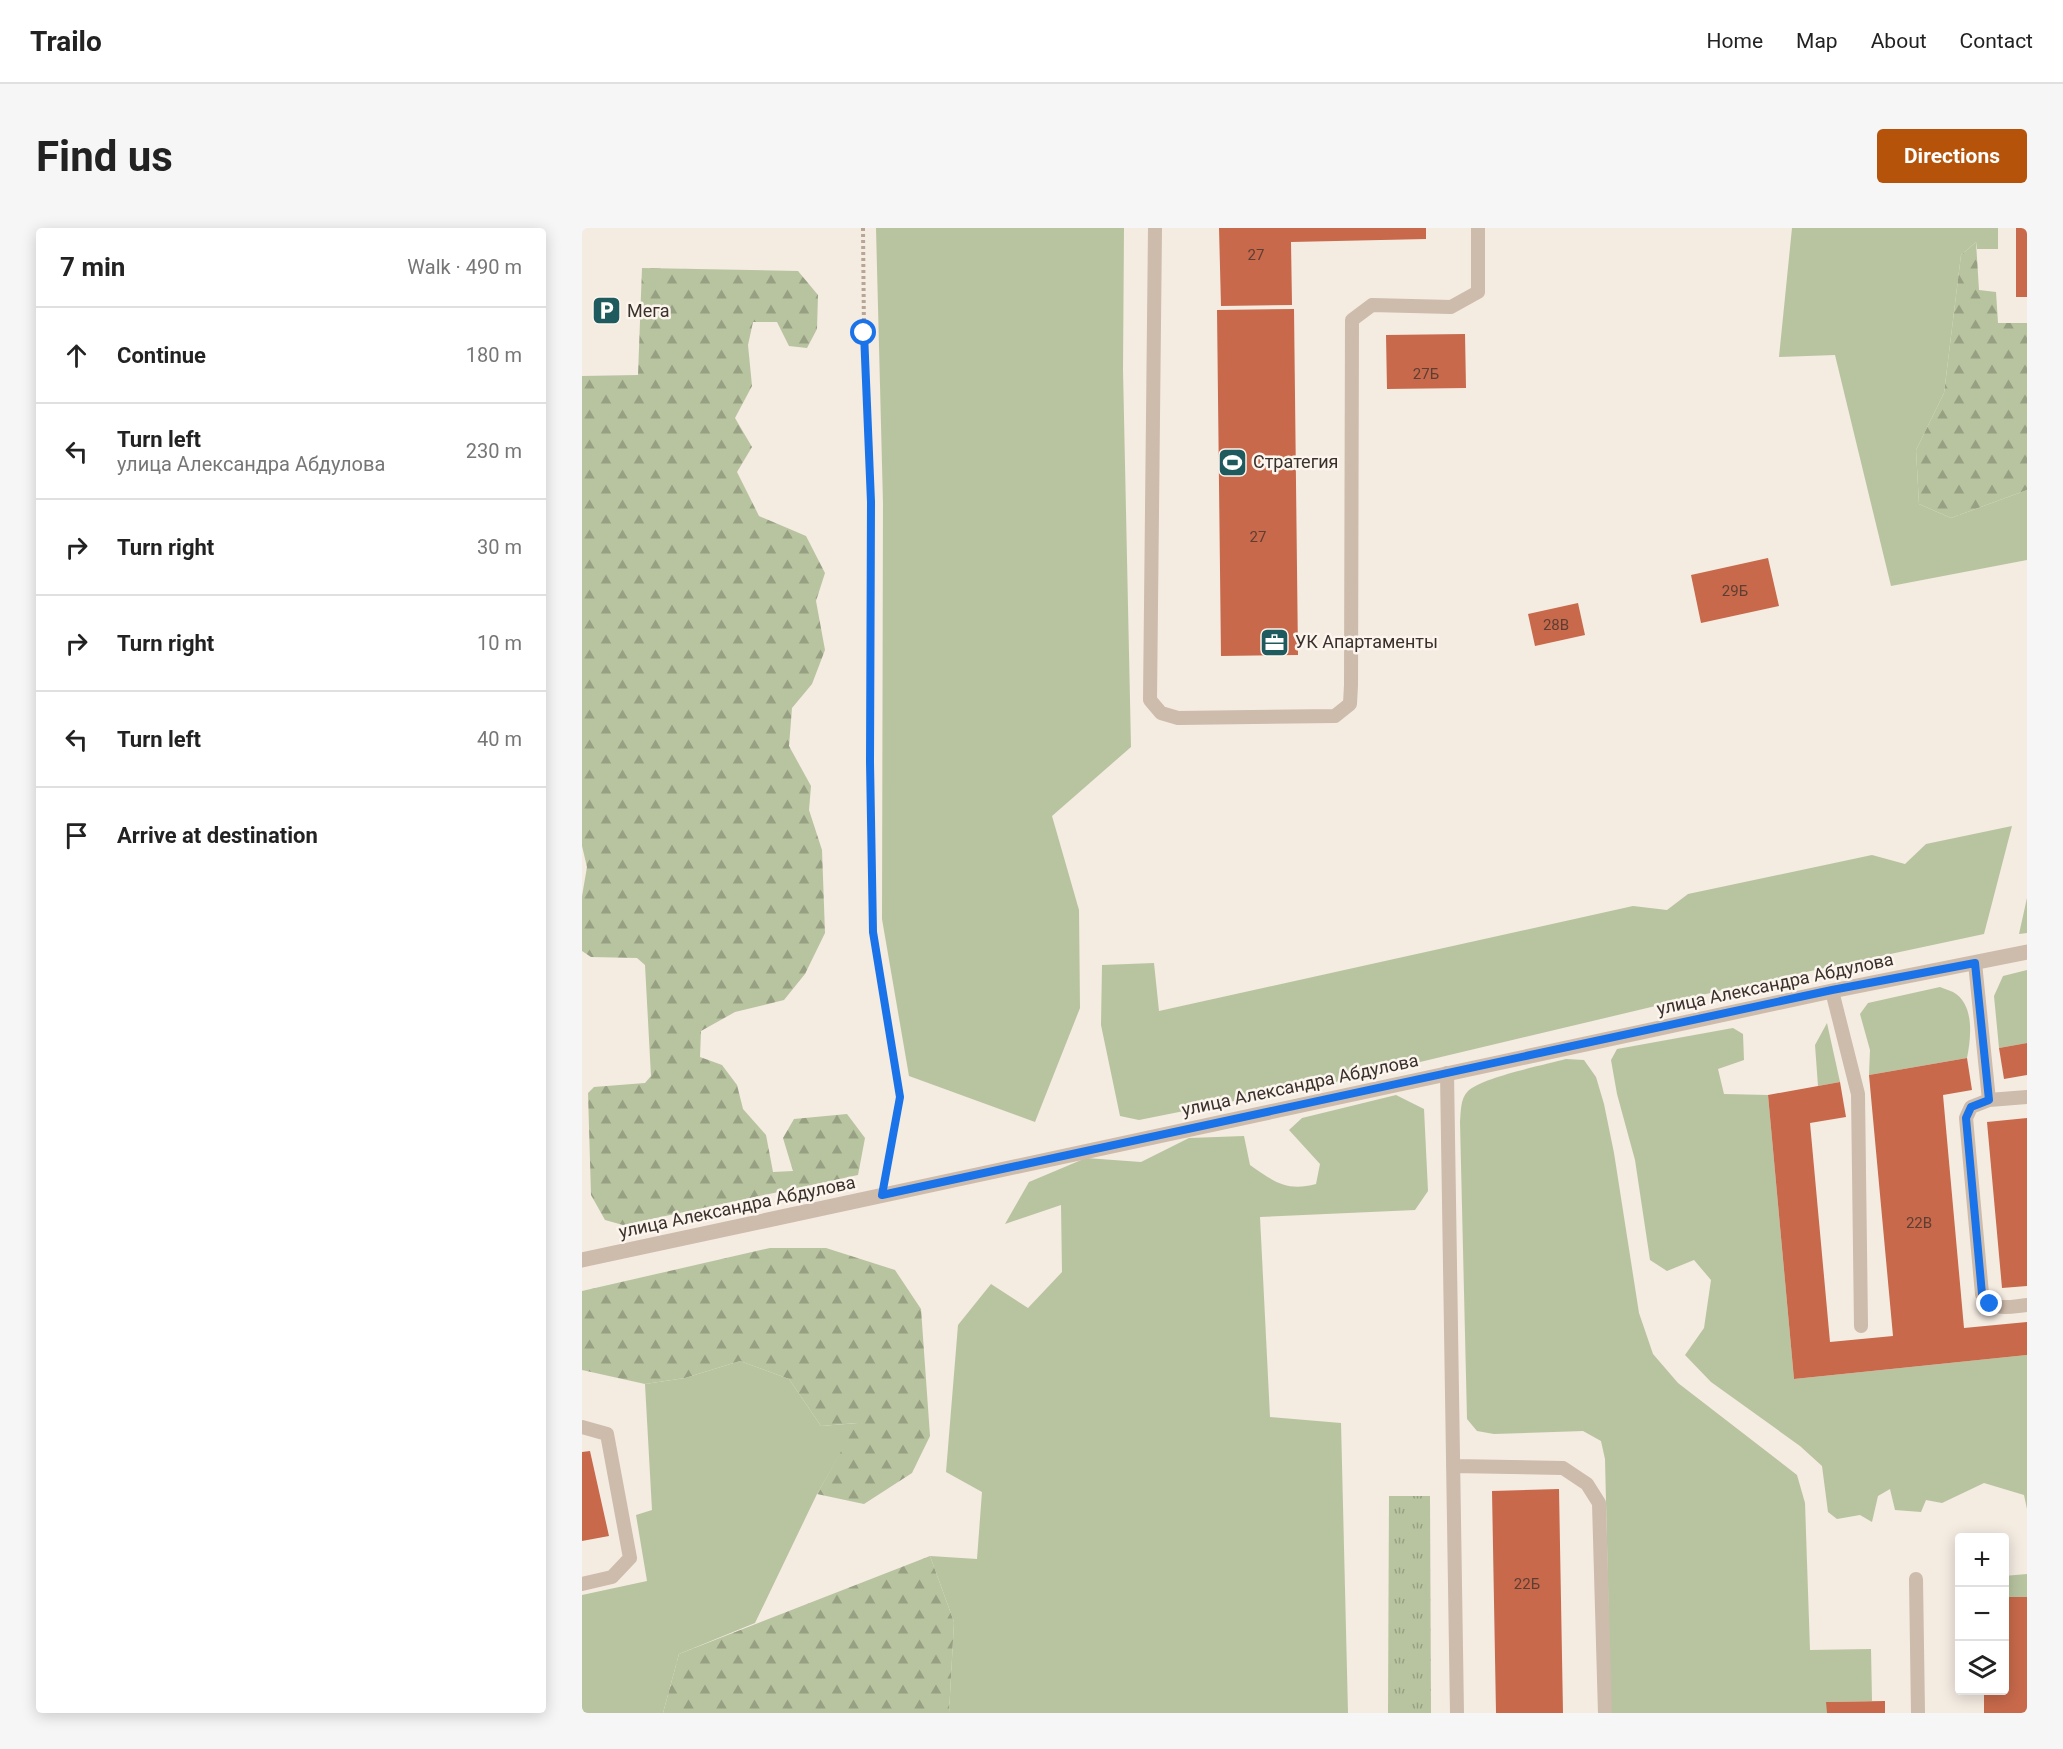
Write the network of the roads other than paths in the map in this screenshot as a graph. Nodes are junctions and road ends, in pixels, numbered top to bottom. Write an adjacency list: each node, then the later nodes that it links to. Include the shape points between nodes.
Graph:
1 (1155, 228): 2 (lane, via 1150,700 1161,713 1178,718 1335,716 1350,704 1352,320 1372,305 1451,307 1478,292)
2 (1478, 228)
3 (2027, 952): 4 (street, улица Александра Абдулова)
4 (1975, 963): 5 (street, улица Александра Абдулова); 8 (lane)
5 (1832, 990): 6 (street, улица Александра Абдулова); 11 (lane, via 1858,1094)
6 (1447, 1074): 9 (street, улица Александра Абдулова); 13 (lane)
7 (2027, 1096): 8 (lane)
8 (1989, 1100): 10 (lane, via 1971,1107 1966,1118 1982,1294 2000,1308)
9 (582, 1260)
10 (2027, 1305)
11 (1861, 1326)
12 (582, 1427): 15 (lane, via 607,1434 630,1558 612,1577)
13 (1453, 1466): 16 (lane); 17 (lane, via 1563,1468 1587,1484 1599,1503)
14 (1916, 1579): 18 (lane)
15 (582, 1584)
16 (1457, 1713)
17 (1605, 1713)
18 (1917, 1713)

